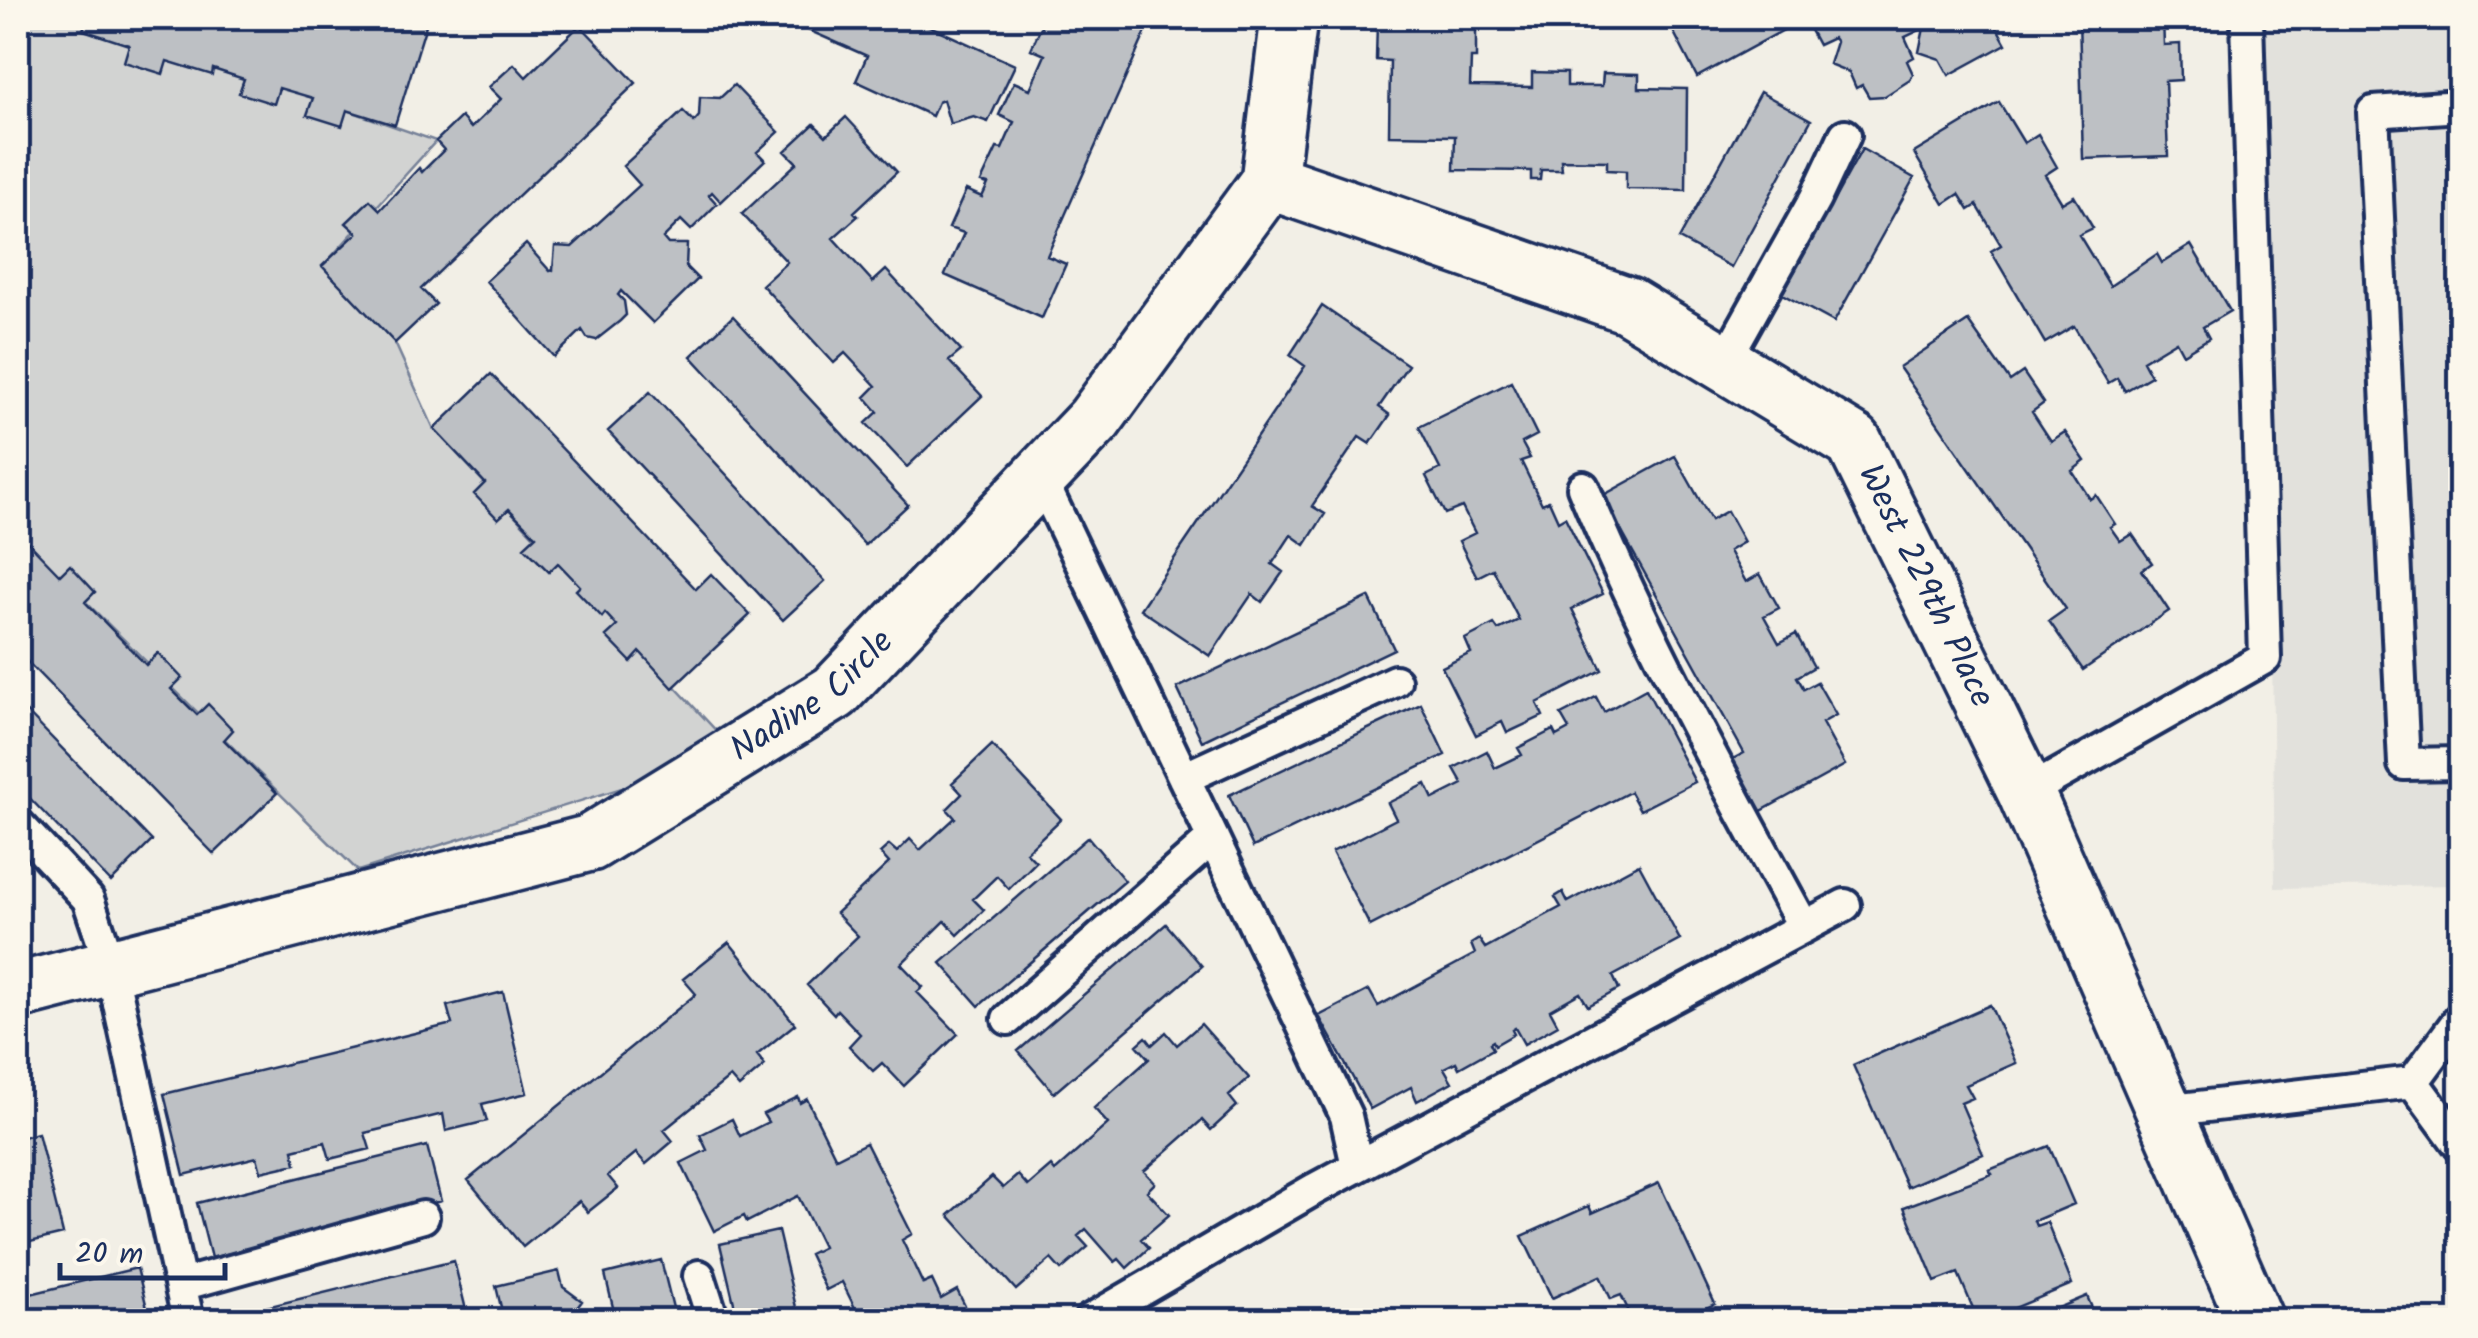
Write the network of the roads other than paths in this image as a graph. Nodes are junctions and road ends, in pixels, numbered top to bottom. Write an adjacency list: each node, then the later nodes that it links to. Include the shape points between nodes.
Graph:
1 (1288, 18): 5 (street, Nadine Circle)
2 (2247, 18): 12 (lane, via 2265,658)
3 (2460, 106): 10 (lane, via 2373,112 2404,764)
4 (1845, 135): 6 (lane)
5 (1269, 181): 6 (street, West 229th Place, via 1628,304); 7 (street, Nadine Circle, via 1094,420)
6 (1724, 362): 12 (street, West 229th Place, via 1854,442)
7 (1040, 478): 11 (lane); 17 (street, Nadine Circle, via 835,692 590,842)
8 (1582, 487): 16 (lane, via 1624,586)
9 (1395, 681): 11 (lane)
10 (2460, 763)
11 (1184, 778): 14 (lane)
12 (2026, 794): 22 (street, West 229th Place)
13 (18, 824): 17 (lane, via 88,899)
14 (1213, 838): 20 (lane); 24 (lane, via 1346,1116)
15 (1845, 905): 16 (lane)
16 (1804, 926): 24 (lane)
17 (111, 967): 18 (street, Nadine Circle); 27 (lane)
18 (18, 991)
19 (2460, 1018): 21 (lane)
20 (1008, 1020)
21 (2414, 1082): 22 (lane); 23 (lane)
22 (2164, 1112): 31 (street, West 229th Place)
23 (2460, 1146)
24 (1358, 1166): 30 (lane)
25 (423, 1217): 27 (lane)
26 (699, 1276): 29 (lane)
27 (181, 1285): 28 (lane)
28 (188, 1320)
29 (713, 1320)
30 (1090, 1320)
31 (2255, 1320)

